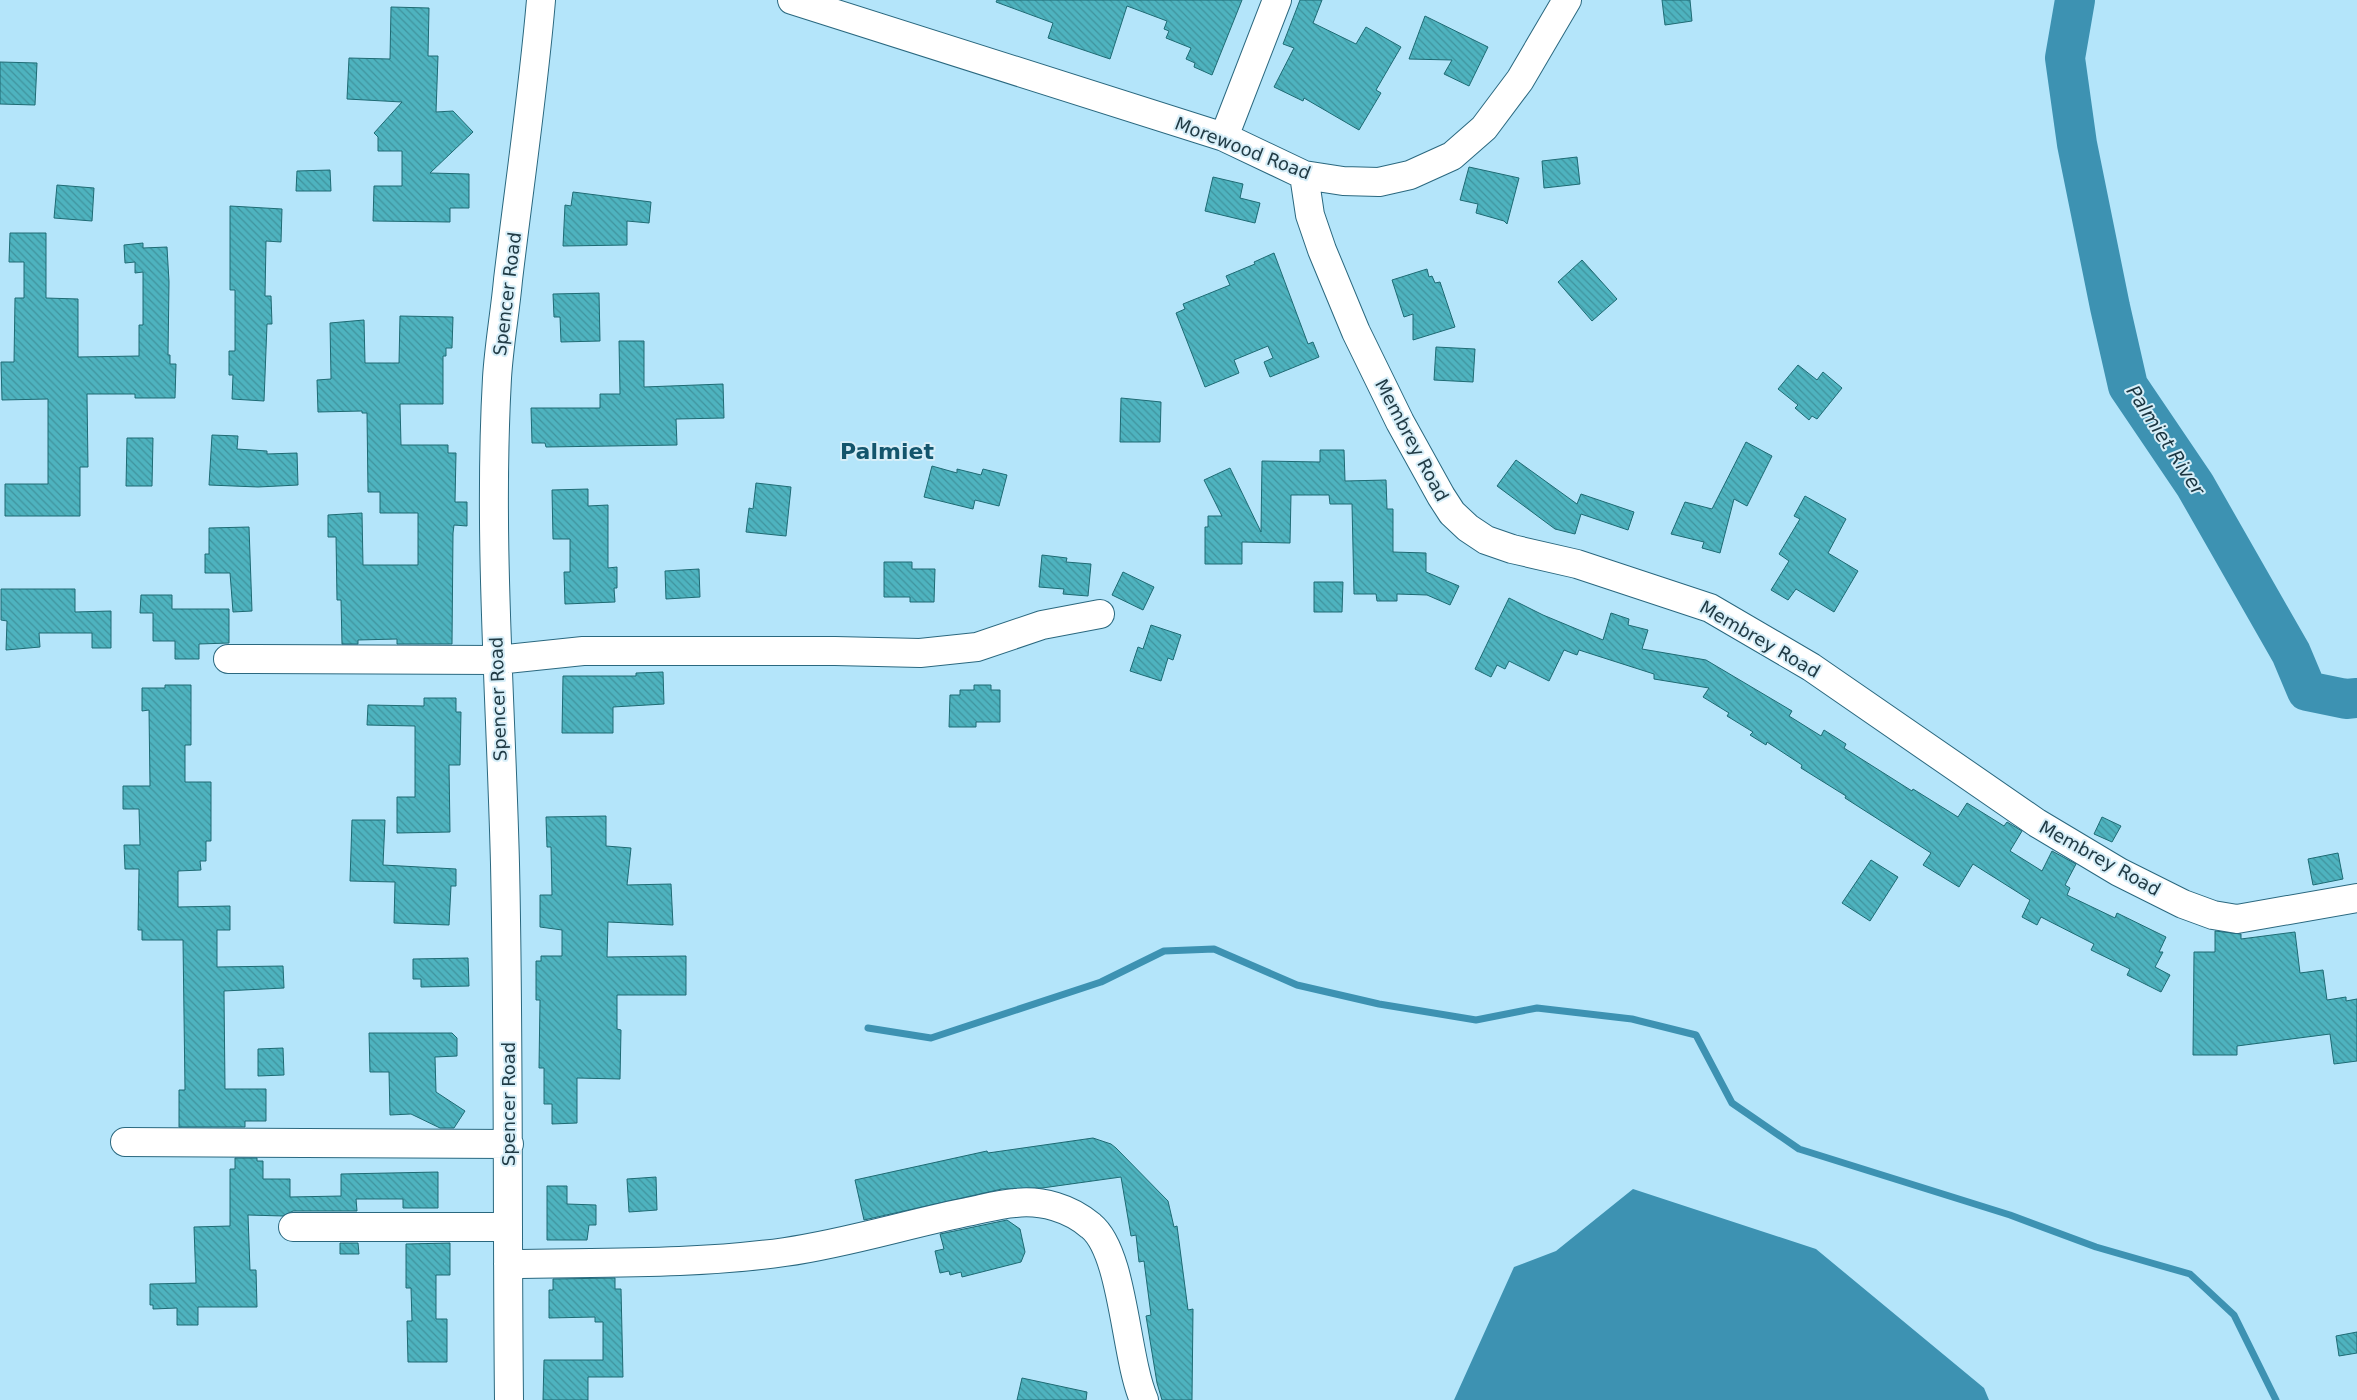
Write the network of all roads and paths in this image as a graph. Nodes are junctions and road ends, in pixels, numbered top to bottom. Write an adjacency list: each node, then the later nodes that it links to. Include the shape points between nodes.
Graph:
1 (541, 0): 9 (street, Spencer Road, via 532,100 497,376 494,504)
2 (792, 0): 5 (street, Morewood Road)
3 (1277, 0): 5 (street)
4 (1566, 0): 6 (street, Morewood Road, via 1520,80 1484,128 1452,156 1410,176 1380,182)
5 (1224, 137): 6 (street, Morewood Road)
6 (1304, 175): 10 (street, Membrey Road, via 1310,215 1356,332 1441,496 1468,528 1486,540 1512,549 1577,564 1710,608 1811,667 2037,824 2119,872 2184,904 2213,915 2237,919)
7 (1100, 614): 9 (street, via 1042,625 977,647 950,652 584,652)
8 (228, 659): 9 (street)
9 (497, 660): 12 (street, Spencer Road, via 505,880)
10 (2357, 898)
11 (125, 1142): 12 (street)
12 (509, 1144): 14 (street, Spencer Road)
13 (294, 1227): 14 (street)
14 (508, 1227): 15 (street, Spencer Road)
15 (508, 1264): 16 (street, Spencer Road); 17 (street, via 732,1258 840,1242 939,1217 1014,1203 1043,1203 1072,1213 1093,1227 1105,1246 1116,1276 1132,1365)
16 (509, 1400)
17 (1144, 1400)

